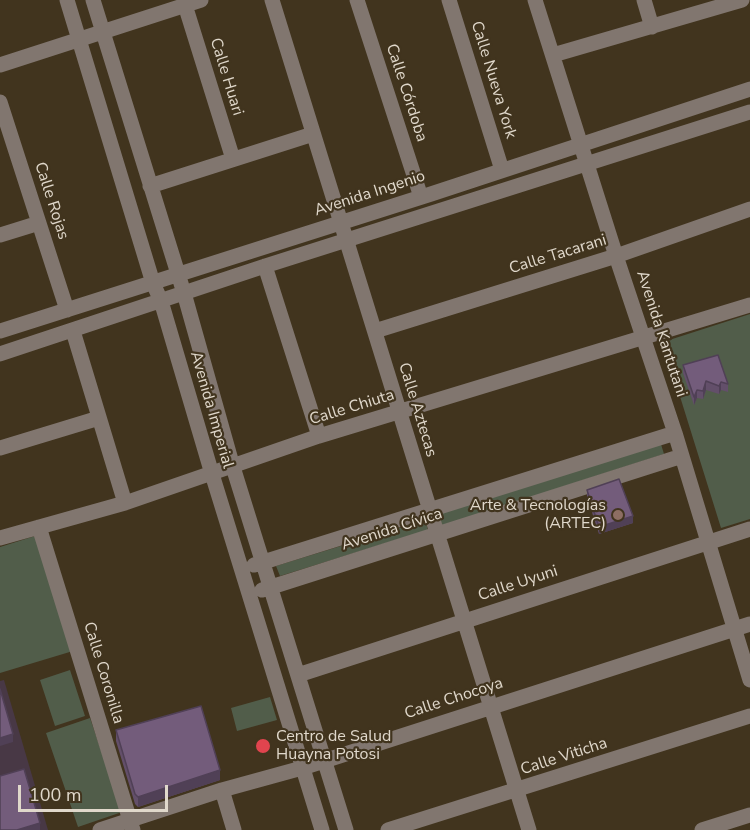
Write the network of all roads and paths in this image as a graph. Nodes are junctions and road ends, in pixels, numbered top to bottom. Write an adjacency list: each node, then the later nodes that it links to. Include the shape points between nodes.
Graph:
1 (67, 0): 13 (street, Avenida Imperial)
2 (93, 0): 12 (street, Avenida Imperial)
3 (201, 0): 10 (street)
4 (272, 0): 19 (street, Calle Aztecas)
5 (357, 0): 25 (street, Calle Córdoba)
6 (449, 0): 23 (street, Calle Nueva York)
7 (536, 0): 14 (street, Avenida Kantutani)
8 (644, 0): 11 (street)
9 (742, 0): 11 (street)
10 (185, 5): 12 (street); 21 (street, Calle Huari)
11 (652, 27): 14 (street)
12 (104, 32): 13 (street); 24 (street, Avenida Imperial)
13 (79, 39): 15 (street); 34 (street, Avenida Imperial)
14 (553, 55): 20 (street, Avenida Kantutani)
15 (0, 65)
16 (750, 88): 20 (street, Avenida Ingenio)
17 (0, 102): 28 (street, Calle Rojas)
18 (750, 112): 22 (street)
19 (313, 134): 21 (street); 27 (street, Calle Aztecas)
20 (581, 145): 22 (street, Avenida Kantutani); 23 (street, Avenida Ingenio)
21 (233, 159): 24 (street)
22 (588, 165): 30 (street); 31 (street, Avenida Kantutani)
23 (502, 170): 25 (street, Avenida Ingenio)
24 (150, 186): 33 (street, Avenida Imperial)
25 (421, 197): 27 (street, Avenida Ingenio)
26 (750, 209): 31 (street, Calle Tacarani)
27 (341, 222): 30 (street, Calle Aztecas); 33 (street, Avenida Ingenio)
28 (39, 223): 29 (street); 38 (street, Calle Rojas)
29 (0, 235)
30 (348, 242): 32 (street); 41 (street, Calle Aztecas)
31 (616, 256): 41 (street, Calle Tacarani); 42 (street, Avenida Kantutani)
32 (265, 266): 35 (street); 47 (street)
33 (178, 275): 34 (street, Avenida Ingenio); 35 (street, Avenida Imperial)
34 (153, 283): 36 (street, Avenida Imperial); 38 (street, Avenida Ingenio)
35 (184, 293): 36 (street); 50 (street, Avenida Imperial)
36 (161, 301): 40 (street); 51 (street, Avenida Imperial)
37 (750, 305): 42 (street, Calle Chiuta)
38 (67, 310): 39 (street, Avenida Ingenio)
39 (0, 331)
40 (74, 331): 43 (street); 45 (street)
41 (375, 331): 44 (street, Calle Aztecas)
42 (645, 339): 44 (street, Calle Chiuta); 46 (street, Avenida Kantutani)
43 (0, 354)
44 (399, 413): 47 (street, Calle Chiuta); 53 (street, Calle Aztecas)
45 (99, 418): 48 (street); 52 (street)
46 (675, 433): 49 (street, Avenida Kantutani); 53 (street, Avenida Cívica)
47 (319, 436): 50 (street, Calle Chiuta)
48 (0, 448)
49 (682, 456): 56 (street, Avenida Cívica); 58 (street, Avenida Kantutani)
50 (233, 467): 51 (street, Calle Chiuta); 59 (street, Avenida Imperial)
51 (212, 474): 52 (street, Calle Chiuta); 60 (street, Avenida Imperial)
52 (125, 503): 54 (street, Calle Chiuta)
53 (429, 510): 56 (street, Calle Aztecas); 59 (street, Avenida Cívica)
54 (39, 527): 57 (street, Calle Chiuta); 74 (street, Calle Coronilla)
55 (750, 529): 58 (street, Calle Uyuni)
56 (438, 534): 61 (street, Avenida Cívica); 63 (street, Calle Aztecas)
57 (0, 538)
58 (709, 542): 63 (street, Calle Uyuni); 64 (street, Avenida Kantutani)
59 (263, 562): 60 (street, Avenida Cívica); 61 (street, Avenida Imperial)
60 (242, 568): 62 (street, Avenida Imperial)
61 (270, 587): 62 (street, Avenida Cívica); 65 (street, Avenida Imperial)
62 (250, 594): 70 (street, Avenida Imperial)
63 (464, 620): 65 (street, Calle Uyuni); 67 (street, Calle Aztecas)
64 (743, 626): 66 (street, Avenida Kantutani); 67 (street, Calle Chocoya)
65 (298, 675): 69 (street, Avenida Imperial)
66 (750, 680)
67 (490, 706): 69 (street, Calle Chocoya); 72 (street, Calle Aztecas)
68 (750, 716): 72 (street, Calle Viticha)
69 (325, 760): 70 (street, Calle Chocoya); 78 (street, Avenida Imperial)
70 (302, 768): 71 (street, Calle Chocoya); 77 (street, Avenida Imperial)
71 (222, 790): 74 (street, Calle Chocoya); 76 (street)
72 (517, 790): 79 (street, Calle Viticha); 80 (street, Calle Aztecas)
73 (750, 815): 81 (street)
74 (132, 825): 75 (street, Calle Chocoya)
75 (100, 830)
76 (234, 830)
77 (322, 830)
78 (346, 830)
79 (388, 830)
80 (529, 830)
81 (702, 830)

